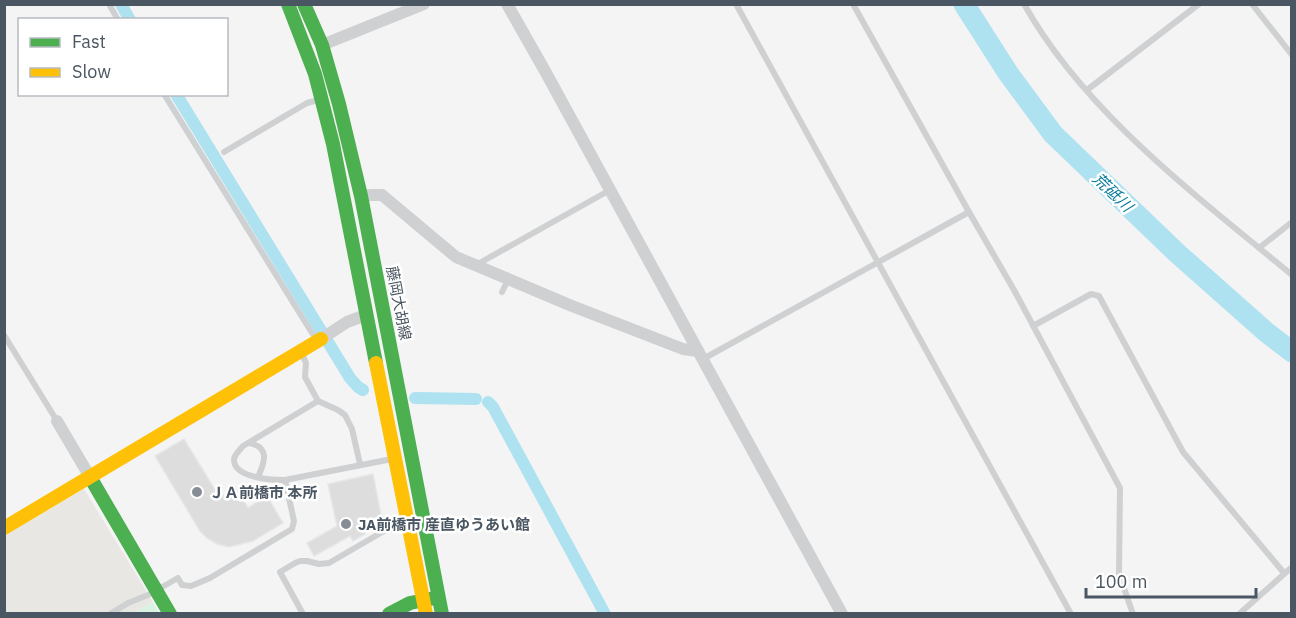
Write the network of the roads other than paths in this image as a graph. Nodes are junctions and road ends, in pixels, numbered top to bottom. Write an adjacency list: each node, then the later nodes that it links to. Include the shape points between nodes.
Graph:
1 (109, 4): 11 (lane)
2 (288, 4): 16 (main road)
3 (304, 4): 12 (main road, 藤岡大胡線)
4 (424, 4): 12 (street)
5 (507, 4): 18 (street)
6 (736, 4): 23 (lane)
7 (853, 4): 20 (lane)
8 (1024, 4): 14 (lane)
9 (1199, 4): 14 (lane)
10 (1252, 4): 13 (lane)
11 (117, 18)
12 (322, 45): 19 (main road, 藤岡大胡線)
13 (1292, 55)
14 (1087, 90): 22 (lane, via 1157,160)
15 (165, 96): 31 (lane, via 312,333)
16 (322, 99): 17 (lane); 28 (main road)
17 (224, 152)
18 (610, 190): 24 (lane); 33 (street)
19 (361, 196): 24 (street, via 382,195 456,257); 47 (main road, 藤岡大胡線)
20 (969, 212): 23 (lane); 29 (lane)
21 (1292, 222): 22 (lane)
22 (1259, 248): 25 (lane)
23 (878, 263): 33 (lane); 55 (lane)
24 (476, 266): 26 (street)
25 (1292, 275)
26 (508, 279): 27 (lane); 33 (street)
27 (502, 292)
28 (366, 315): 31 (street); 37 (main road)
29 (1033, 326): 45 (lane, via 1091,294 1099,296 1183,452); 56 (lane, via 1119,488 1119,574)
30 (4, 335): 35 (lane)
31 (322, 338): 32 (main road)
32 (300, 351): 34 (lane, via 306,363 305,377); 39 (main road)
33 (701, 355): 54 (street)
34 (318, 401): 36 (lane); 38 (lane, via 345,415)
35 (57, 421): 39 (street)
36 (248, 443): 40 (lane, via 263,450 265,458); 40 (lane, via 234,460 241,471)
37 (395, 458): 38 (lane); 42 (main road)
38 (360, 464): 41 (lane)
39 (90, 477): 43 (main road); 46 (main road)
40 (258, 477): 41 (lane)
41 (285, 480): 46 (lane, via 294,520 292,529 210,578 191,586 182,585 178,578)
42 (409, 526): 48 (main road); 51 (lane, via 384,531 329,563 300,561 280,572)
43 (4, 528)
44 (1292, 567): 45 (lane)
45 (1284, 573): 57 (lane)
46 (156, 590): 49 (lane); 50 (main road)
47 (439, 598): 48 (main road); 53 (main road, 藤岡大胡線)
48 (425, 607): 52 (main road, via 410,603)
49 (110, 614)
50 (170, 614)
51 (303, 614)
52 (389, 614)
53 (442, 614)
54 (842, 614)
55 (1071, 614)
56 (1133, 614)
57 (1239, 614)

